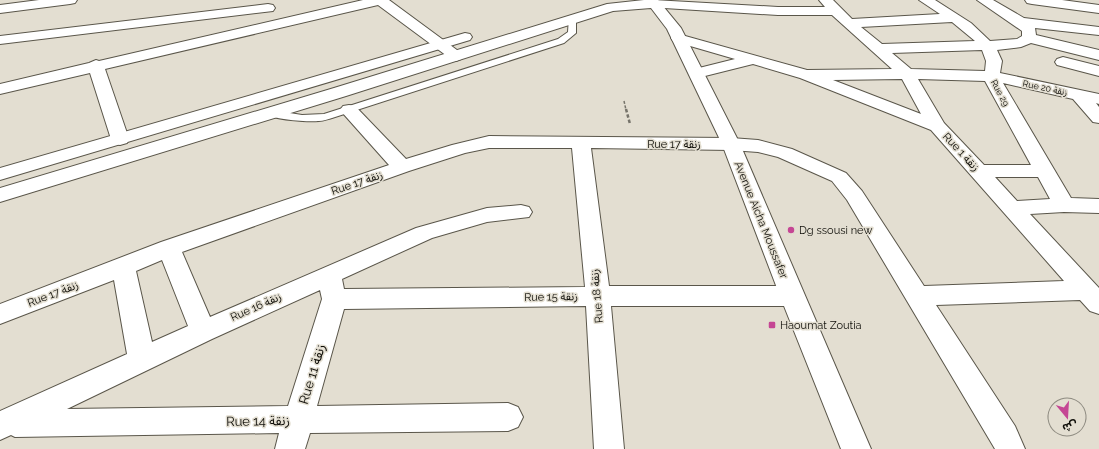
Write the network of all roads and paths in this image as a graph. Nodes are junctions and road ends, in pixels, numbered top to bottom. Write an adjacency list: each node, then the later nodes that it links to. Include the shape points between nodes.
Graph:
1 (70, 0): 12 (street)
2 (588, 0): 22 (street)
3 (926, 0): 14 (street, Rue 29)
4 (984, 0): 16 (street)
5 (1032, 0): 13 (street)
6 (384, 1): 22 (street); 29 (street)
7 (652, 2): 8 (street); 15 (street, via 612,7); 19 (street, Avenue Aicha Moussafer, via 674,28)
8 (690, 3): 10 (street)
9 (833, 3): 10 (street); 17 (street, Rue 1 زنقة)
10 (777, 6)
11 (268, 8): 21 (street)
12 (0, 9)
13 (1099, 9)
14 (953, 18): 17 (street); 23 (street, Rue 29, via 980,37)
15 (572, 19): 26 (street); 39 (lane, via 572,33 561,41)
16 (1020, 22): 18 (street); 20 (street, via 1029,30)
17 (850, 23): 24 (street, Rue 1 زنقة)
18 (1099, 31)
19 (678, 38): 28 (street); 32 (street, Avenue Aicha Moussafer)
20 (1029, 38): 23 (street, via 1021,43); 25 (street)
21 (0, 40)
22 (441, 44): 26 (street); 43 (street)
23 (987, 46): 24 (street); 30 (street, Rue 29)
24 (878, 49): 33 (street, Rue 1 زنقة)
25 (1099, 55)
26 (456, 56): 40 (street)
27 (1044, 57): 31 (street)
28 (753, 60): 32 (street); 34 (street)
29 (96, 65): 36 (street); 43 (street)
30 (992, 69): 33 (street); 35 (street); 37 (street, Rue 20 زنقة); 48 (street, Rue 29, via 999,93)
31 (1099, 71)
32 (697, 73): 45 (street, Avenue Aicha Moussafer)
33 (907, 74): 34 (street); 42 (street, Rue 1 زنقة)
34 (806, 75): 42 (street)
35 (1099, 86)
36 (0, 89)
37 (1080, 96): 38 (street, Rue 20 زنقة); 41 (street)
38 (1099, 99)
39 (349, 110): 40 (lane, via 312,118); 46 (street)
40 (271, 113): 50 (street)
41 (1099, 118)
42 (937, 126): 47 (street, Rue 1 زنقة)
43 (120, 139): 49 (street)
44 (582, 143): 45 (street, Rue 17 زنقة); 46 (street, Rue 17 زنقة, via 489,142); 58 (street, Rue 18 زنقة)
45 (730, 144): 59 (street, Avenue Aicha Moussafer); 60 (street, Rue 17 زنقة, via 758,146 785,153 839,178 855,196)
46 (402, 167): 55 (street, Rue 17 زنقة)
47 (979, 171): 48 (street); 53 (street, Rue 1 زنقة)
48 (1046, 172): 51 (street, Rue 29)
49 (0, 174)
50 (0, 195)
51 (1064, 205): 52 (street); 53 (street)
52 (1099, 206)
53 (1013, 208): 61 (street, Rue 1 زنقة)
54 (520, 212): 57 (street, Rue 16 زنقة, via 487,215 424,233)
55 (169, 248): 56 (street, Rue 17 زنقة); 63 (street)
56 (123, 267): 62 (street, Rue 17 زنقة); 64 (street)
57 (332, 287): 58 (street, Rue 15 زنقة); 63 (street, Rue 16 زنقة); 66 (street, Rue 11 زنقة)
58 (598, 296): 59 (street, Rue 15 زنقة); 69 (street, Rue 18 زنقة)
59 (792, 296): 70 (street, Avenue Aicha Moussafer)
60 (918, 296): 61 (street); 71 (street, Rue 17 زنقة)
61 (1093, 297)
62 (0, 314)
63 (203, 331): 64 (street, Rue 16 زنقة)
64 (142, 359): 67 (street, Rue 16 زنقة)
65 (508, 417): 66 (street, Rue 14 زنقة)
66 (298, 420): 67 (street, Rue 14 زنقة); 68 (street, Rue 11 زنقة)
67 (4, 425)
68 (290, 449)
69 (609, 449)
70 (856, 449)
71 (1010, 449)

